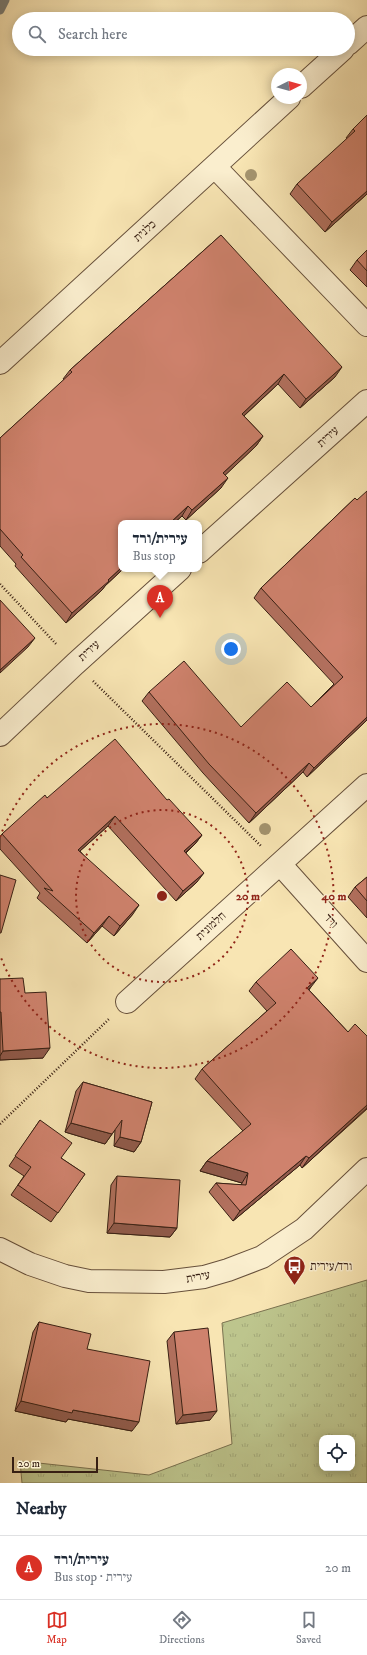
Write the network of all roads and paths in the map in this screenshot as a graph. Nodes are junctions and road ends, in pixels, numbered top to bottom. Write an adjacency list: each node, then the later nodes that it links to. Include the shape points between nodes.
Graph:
1 (367, 27): 2 (street)
2 (355, 38)
3 (335, 56): 4 (street)
4 (307, 82)
5 (282, 104): 6 (street, כלנית)
6 (214, 166): 7 (street); 8 (street, כלנית)
7 (367, 325)
8 (0, 363)
9 (367, 401): 10 (street, עירית)
10 (202, 549)
11 (177, 572): 13 (street, עירית)
12 (0, 584): 13 (path)
13 (75, 664): 14 (street, עירית); 16 (path)
14 (0, 735)
15 (367, 785): 16 (street, חלמונית)
16 (280, 864): 17 (street, ורד); 18 (street, חלמונית)
17 (367, 961)
18 (127, 1002): 19 (path)
19 (0, 1124)
20 (367, 1169): 21 (street, עירית, via 304,1229 275,1249 262,1257 204,1277 164,1282 89,1281 30,1264)
21 (0, 1249)

